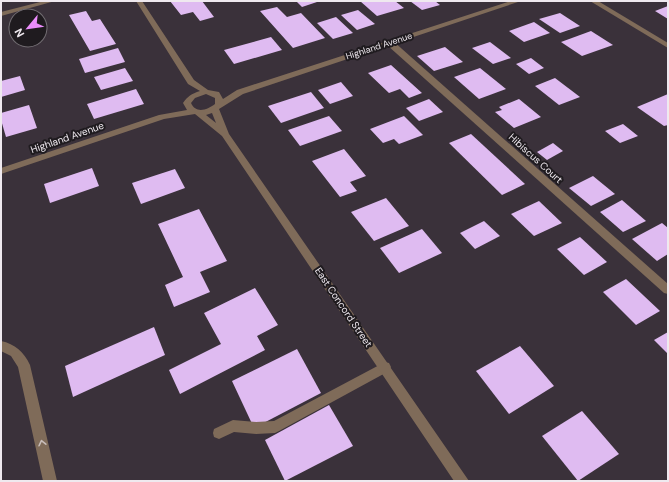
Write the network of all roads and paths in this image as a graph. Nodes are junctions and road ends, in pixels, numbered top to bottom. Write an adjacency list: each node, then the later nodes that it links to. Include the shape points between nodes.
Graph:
1 (52, 1): 5 (street)
2 (139, 1): 8 (street)
3 (518, 1): 6 (street, Highland Avenue)
4 (593, 1): 7 (street)
5 (1, 14)
6 (390, 43): 10 (street, Highland Avenue); 17 (street, Hibiscus Court)
7 (668, 46)
8 (191, 82): 9 (street); 11 (street)
9 (208, 92): 10 (street, Highland Avenue); 11 (street, via 198,93); 12 (street, via 219,97)
10 (240, 92): 12 (street, Highland Avenue)
11 (188, 101): 13 (street, via 188,107); 14 (street, Highland Avenue)
12 (217, 107): 13 (street, via 203,113); 15 (street, East Concord Street)
13 (195, 112): 14 (street, Highland Avenue); 15 (street, East Concord Street)
14 (162, 117): 16 (street, Highland Avenue)
15 (225, 134): 19 (street, East Concord Street)
16 (1, 171)
17 (668, 290)
18 (1, 346): 21 (street, one-way to 18, via 24,364 19,355)
19 (384, 367): 20 (street, via 275,427 233,426); 22 (street, East Concord Street)
20 (219, 433)
21 (50, 481)
22 (462, 481)

